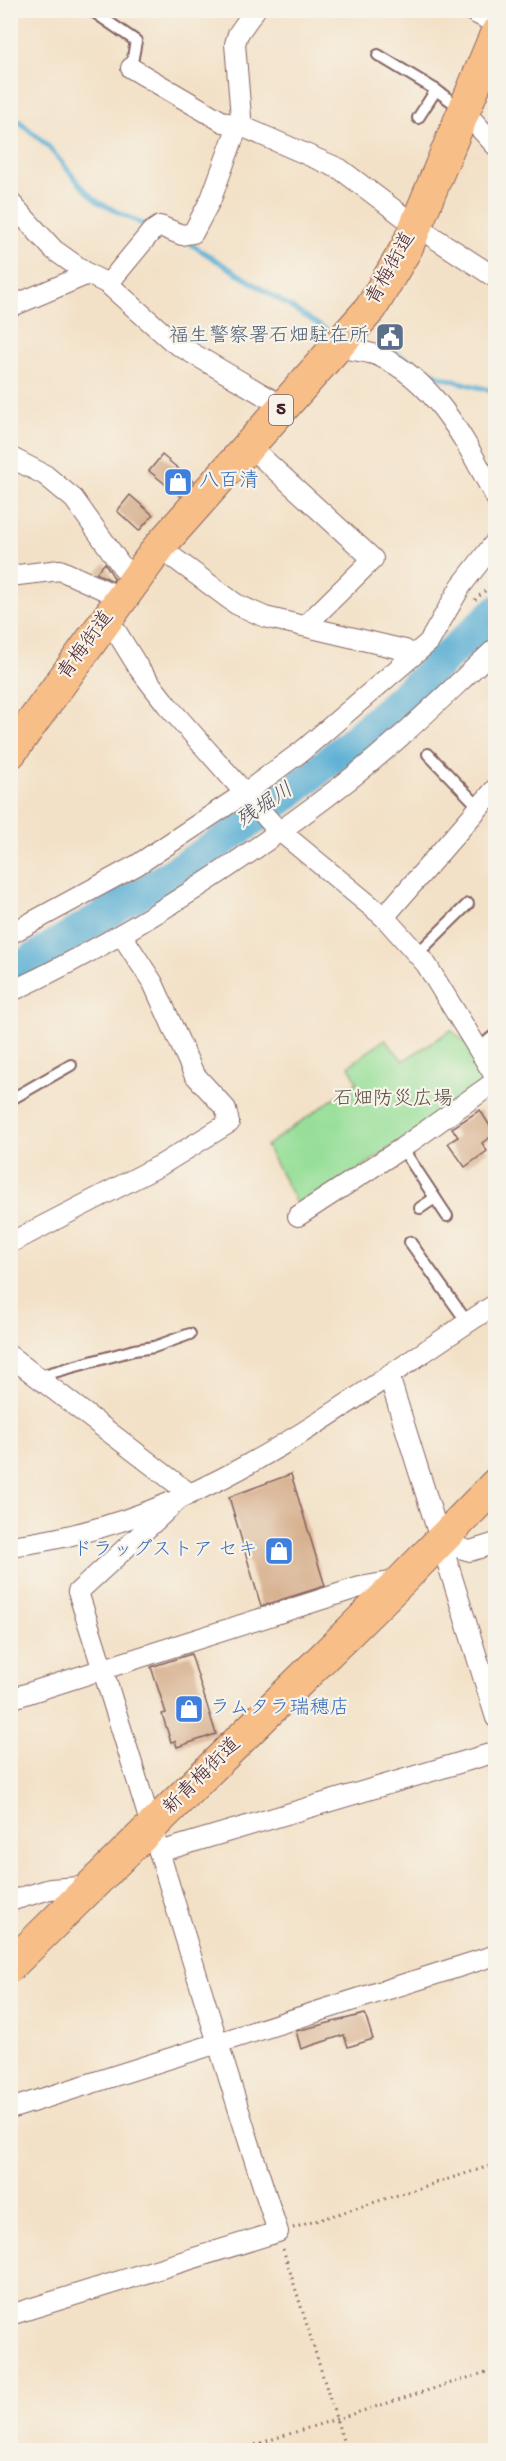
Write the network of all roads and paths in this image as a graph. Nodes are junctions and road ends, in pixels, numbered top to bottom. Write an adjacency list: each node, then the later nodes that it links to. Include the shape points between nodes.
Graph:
1 (91, 10): 6 (lane, via 136,41)
2 (255, 10): 10 (street, via 235,44 241,117)
3 (470, 10): 4 (street)
4 (495, 35): 8 (main road, 青梅街道 / 5)
5 (378, 55): 7 (lane)
6 (131, 68): 10 (street, via 223,122)
7 (436, 90): 8 (lane); 9 (lane)
8 (464, 111): 11 (street); 13 (main road, 青梅街道 / 5)
9 (417, 118)
10 (238, 125): 13 (street, via 340,169); 16 (street, via 211,199 193,233 182,235 160,226)
11 (495, 146)
12 (10, 202): 14 (street, via 54,250)
13 (416, 226): 15 (street); 18 (main road, 青梅街道 / 5, via 383,290)
14 (88, 274): 16 (street); 17 (street)
15 (495, 278)
16 (108, 284): 19 (street, via 173,342)
17 (10, 306)
18 (338, 348): 19 (main road, 青梅街道 / 5); 22 (street, via 379,356 406,372 444,410)
19 (284, 407): 20 (main road, 青梅街道 / 5)
20 (249, 446): 24 (main road, 青梅街道 / 5); 27 (street, via 373,559)
21 (10, 457): 26 (street, via 45,475 74,499)
22 (495, 498)
23 (495, 541): 29 (street, via 461,586 429,642)
24 (159, 547): 26 (main road, 青梅街道 / 5); 27 (street, via 236,604 265,617)
25 (10, 576): 26 (street, via 60,570)
26 (121, 599): 30 (main road, 青梅街道 / 5); 33 (street, via 140,669)
27 (304, 626): 29 (street)
28 (495, 648): 35 (street, via 351,778)
29 (413, 655): 33 (street)
30 (10, 753)
31 (428, 754): 34 (lane)
32 (495, 788): 34 (street)
33 (246, 794): 35 (street); 38 (street, via 137,865)
34 (479, 807): 37 (street)
35 (277, 829): 37 (street); 39 (street, via 189,894)
36 (468, 904): 40 (lane)
37 (384, 917): 40 (street)
38 (10, 934)
39 (121, 934): 41 (street); 53 (street, via 153,983 194,1074 226,1109 229,1123 161,1165)
40 (417, 954): 43 (street, via 444,990)
41 (10, 992)
42 (495, 1034): 43 (lane)
43 (478, 1049): 45 (street)
44 (71, 1065): 46 (lane)
45 (495, 1079): 47 (street)
46 (10, 1100)
47 (402, 1148): 48 (lane); 50 (street)
48 (435, 1198): 49 (lane); 51 (lane)
49 (420, 1208)
50 (298, 1216)
51 (447, 1216)
52 (410, 1242): 55 (lane)
53 (10, 1243)
54 (495, 1304): 55 (street)
55 (467, 1322): 58 (street)
56 (190, 1334): 59 (lane)
57 (10, 1356): 59 (street)
58 (389, 1376): 61 (street, via 267,1454); 62 (street)
59 (36, 1377): 61 (street)
60 (495, 1484): 62 (main road, 新青梅街道)
61 (185, 1497): 64 (street, via 77,1535); 66 (street, via 78,1592)
62 (439, 1542): 63 (street, via 470,1551); 65 (main road, 新青梅街道); 68 (street)
63 (495, 1544)
64 (10, 1546)
65 (402, 1580): 66 (street, via 360,1587); 70 (main road, 新青梅街道)
66 (103, 1670): 67 (street); 70 (street)
67 (10, 1699)
68 (495, 1718)
69 (495, 1752): 70 (street)
70 (156, 1840): 71 (main road, 新青梅街道); 75 (street)
71 (93, 1886): 72 (street, via 50,1889); 74 (main road, 新青梅街道)
72 (10, 1901)
73 (495, 1955): 75 (street)
74 (10, 1966)
75 (216, 2044): 76 (street); 78 (street)
76 (10, 2109)
77 (495, 2164): 78 (path)
78 (278, 2232): 79 (street); 81 (path)
79 (10, 2314)
80 (495, 2369): 81 (path)
81 (336, 2420): 82 (path); 83 (path)
82 (238, 2451)
83 (346, 2451)

